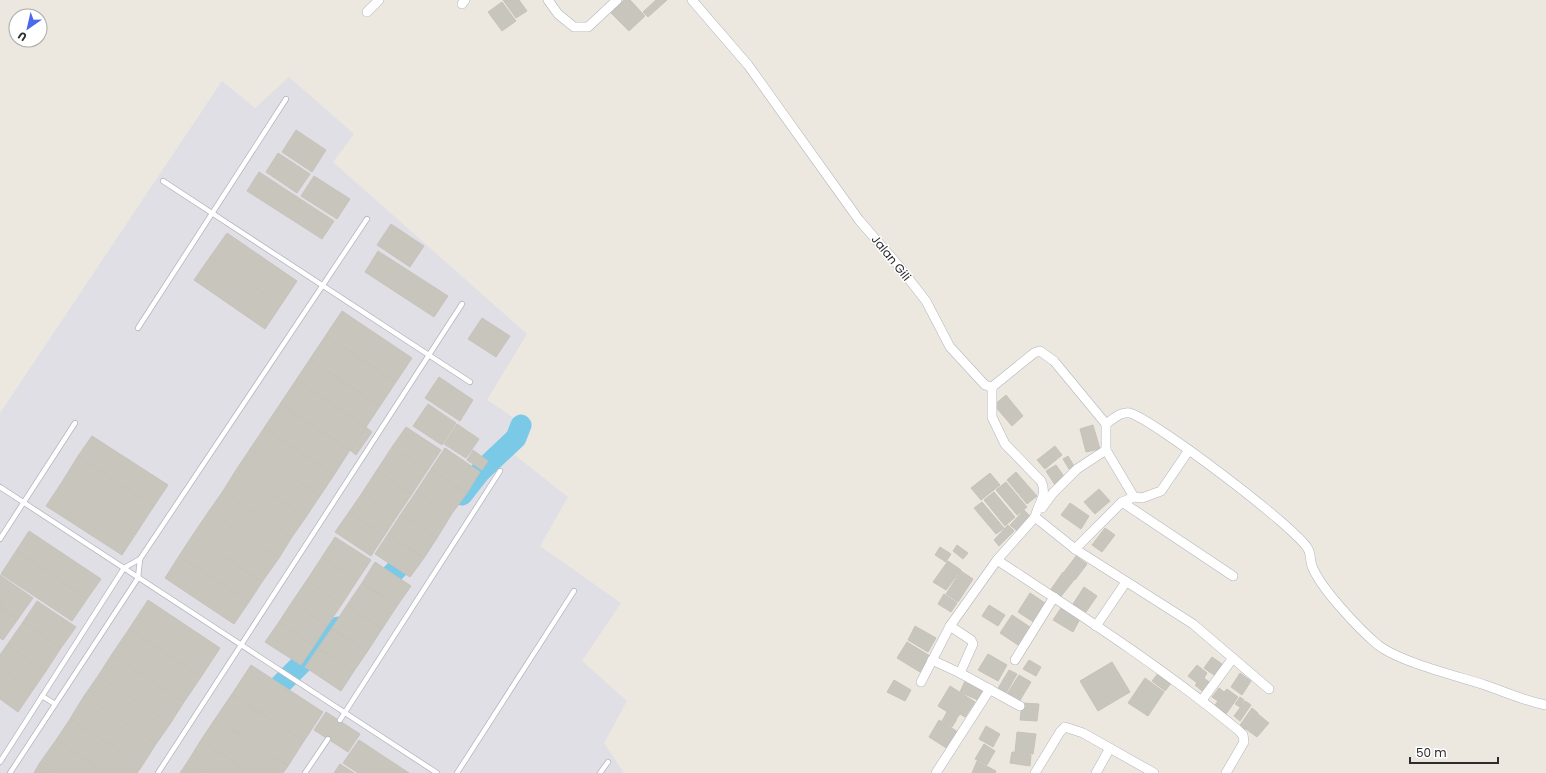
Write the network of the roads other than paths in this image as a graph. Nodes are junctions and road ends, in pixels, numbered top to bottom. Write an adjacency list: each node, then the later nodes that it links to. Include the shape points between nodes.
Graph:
1 (379, 0): 6 (street)
2 (548, 0): 5 (street, via 558,14 574,27 588,27)
3 (617, 0): 5 (street)
4 (692, 0): 16 (street, Jalan Gili, via 748,65 859,220 921,295 950,347 984,385)
5 (607, 4)
6 (367, 12)
7 (286, 99): 9 (lane)
8 (163, 181): 9 (lane)
9 (212, 212): 11 (lane); 13 (lane)
10 (366, 219): 11 (lane)
11 (324, 285): 14 (lane); 29 (lane)
12 (462, 304): 14 (lane)
13 (138, 328)
14 (429, 355): 15 (lane); 39 (lane)
15 (470, 382)
16 (992, 387): 18 (street, via 1040,351 1054,361); 26 (street, via 992,417 1005,444 1033,472 1044,488)
17 (75, 423): 24 (lane)
18 (1106, 424): 19 (street); 20 (street, via 1122,413 1129,413)
19 (1106, 450): 23 (street); 26 (street, via 1077,469 1053,493)
20 (1189, 450): 23 (street, via 1161,491 1142,498); 50 (street, via 1284,524 1308,548 1312,566 1325,589 1378,645 1395,655 1425,666)
21 (500, 470): 52 (lane)
22 (0, 487): 24 (lane)
23 (1134, 497): 25 (street)
24 (24, 502): 27 (lane); 31 (lane)
25 (1122, 502): 28 (street); 32 (street)
26 (1035, 517): 28 (street); 30 (street)
27 (0, 539)
28 (1076, 549): 34 (street)
29 (140, 559): 31 (lane); 33 (lane)
30 (997, 560): 36 (street); 37 (street)
31 (124, 568): 33 (lane); 47 (lane)
32 (1233, 576)
33 (138, 578): 39 (lane); 49 (lane)
34 (1126, 582): 38 (street); 40 (street, via 1193,624)
35 (574, 591): 62 (lane)
36 (1054, 597): 38 (street); 42 (street)
37 (950, 626): 41 (street); 43 (street, via 973,644)
38 (1096, 626): 48 (street)
39 (241, 646): 52 (lane); 59 (lane)
40 (1233, 658): 46 (street); 48 (street)
41 (932, 660): 43 (street); 44 (street)
42 (1015, 660)
43 (960, 672): 45 (street)
44 (921, 682)
45 (990, 689): 51 (street); 64 (street)
46 (1269, 689)
47 (42, 696): 49 (lane); 56 (lane)
48 (1202, 700): 68 (street, via 1243,736 1241,750)
49 (55, 704): 58 (lane)
50 (1546, 705)
51 (1020, 706)
52 (344, 713): 53 (lane); 61 (lane)
53 (340, 720)
54 (328, 739): 60 (lane)
55 (1110, 748): 65 (street, via 1083,733 1065,727); 66 (street); 67 (street)
56 (0, 762)
57 (608, 762): 63 (lane)
58 (10, 773)
59 (158, 773)
60 (305, 773)
61 (437, 773)
62 (457, 773)
63 (600, 773)
64 (936, 773)
65 (1035, 773)
66 (1096, 773)
67 (1154, 773)
68 (1226, 773)

